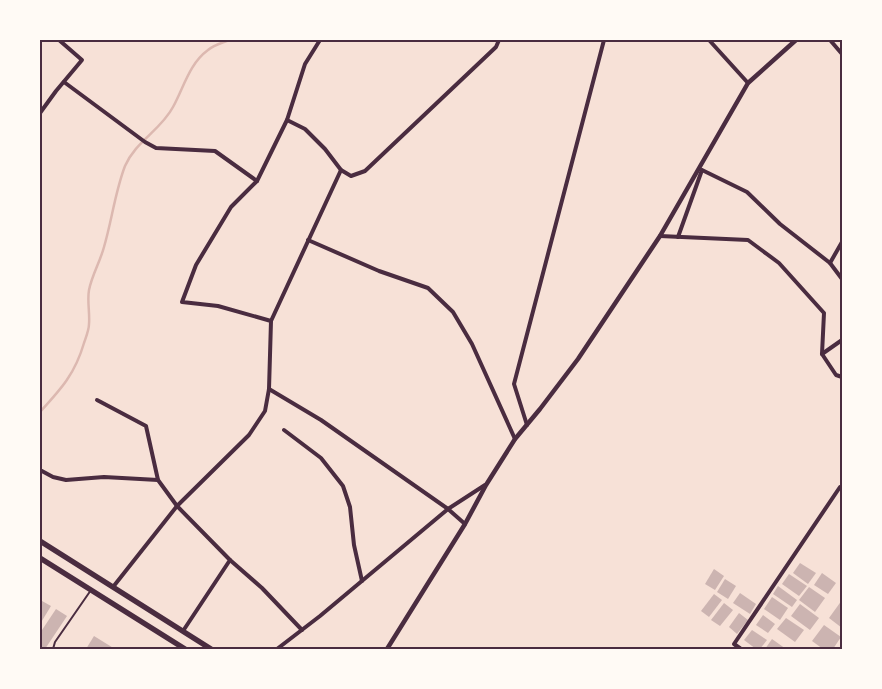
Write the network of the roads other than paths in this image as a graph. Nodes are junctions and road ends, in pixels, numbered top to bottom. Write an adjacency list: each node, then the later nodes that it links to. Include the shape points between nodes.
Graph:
1 (59, 40): 9 (street, via 82,60)
2 (320, 40): 12 (street, via 305,64)
3 (499, 40): 13 (street, via 496,47 365,171 351,176)
4 (604, 40): 27 (street, via 514,384)
5 (709, 40): 10 (street)
6 (796, 40): 10 (street)
7 (830, 40): 8 (street)
8 (842, 54)
9 (64, 82): 11 (street); 14 (street, via 156,148 215,151)
10 (748, 83): 15 (street)
11 (40, 113)
12 (287, 120): 13 (street, via 305,129); 14 (street)
13 (341, 170): 17 (street)
14 (257, 180): 21 (street, via 231,207 196,265 182,302 218,306)
15 (660, 236): 16 (street); 27 (street, via 578,359)
16 (678, 237): 19 (street, via 702,170 747,192 780,224); 23 (street, via 748,240 779,262 824,312)
17 (308, 240): 21 (street); 29 (street, via 428,288 435,294 453,312 472,344)
18 (842, 242): 19 (street)
19 (830, 263): 20 (street)
20 (842, 278)
21 (271, 321): 25 (street)
22 (842, 340): 23 (street)
23 (822, 354): 24 (street, via 836,375)
24 (842, 377)
25 (269, 389): 34 (street, via 265,411 249,435); 35 (street, via 321,420)
26 (97, 400): 31 (street, via 146,426)
27 (526, 425): 29 (street)
28 (284, 430): 40 (street, via 321,458 343,486 350,507)
29 (514, 439): 32 (street)
30 (40, 470): 31 (street, via 66,480 104,476)
31 (158, 480): 34 (street)
32 (486, 485): 35 (street); 36 (street)
33 (842, 488): 50 (street, via 734,644)
34 (177, 506): 39 (street); 41 (street)
35 (448, 509): 36 (street); 40 (street)
36 (465, 524): 49 (street)
37 (40, 541): 41 (main road)
38 (40, 558): 42 (main road)
39 (230, 560): 43 (street); 44 (street)
40 (362, 581): 43 (street)
41 (113, 587): 44 (main road)
42 (91, 590): 45 (main road); 46 (lane)
43 (302, 630): 48 (street)
44 (182, 631): 47 (main road)
45 (183, 648)
46 (53, 649)
47 (211, 649)
48 (277, 649)
49 (387, 649)
50 (741, 649)

